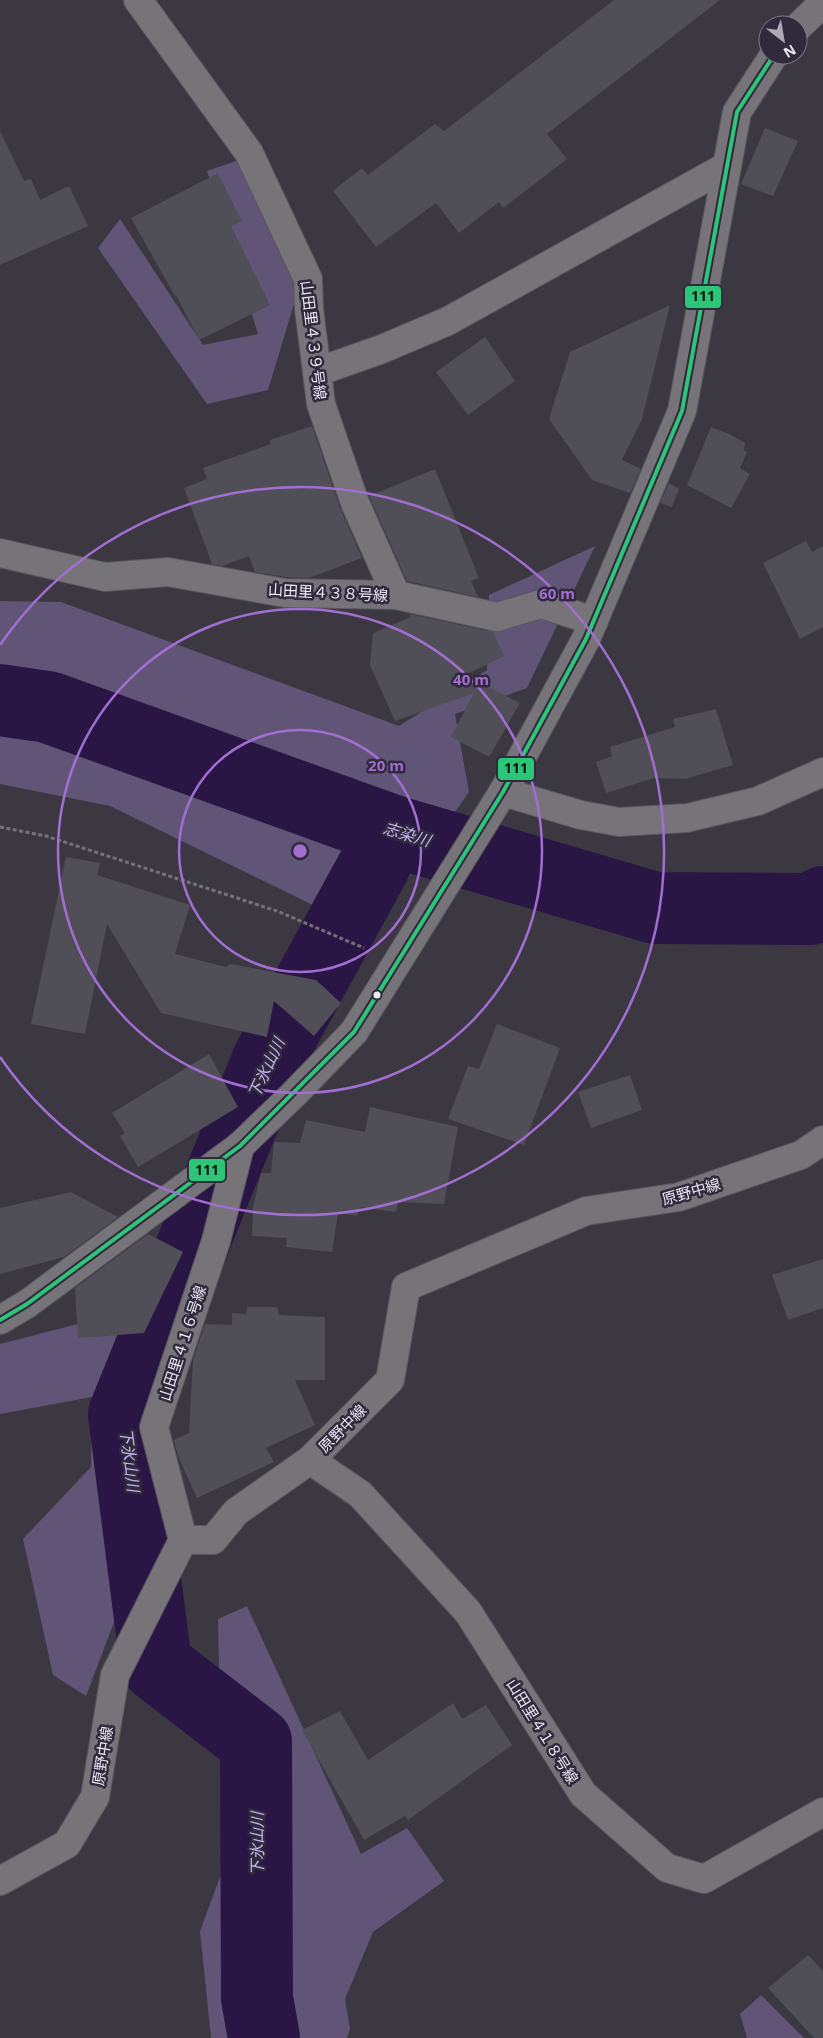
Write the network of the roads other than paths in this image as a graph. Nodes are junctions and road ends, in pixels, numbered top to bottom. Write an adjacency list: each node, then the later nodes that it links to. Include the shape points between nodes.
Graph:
1 (138, 0): 6 (street, 山田里４３９号線, via 249,152 308,279)
2 (823, 3): 3 (street)
3 (808, 17)
4 (768, 65): 5 (street, via 737,112)
5 (727, 166): 6 (street, via 448,320 382,349); 9 (street, via 682,411)
6 (317, 372): 8 (street, 山田里４３９号線, via 321,404 355,503)
7 (0, 554): 8 (street, 山田里４３８号線, via 105,577 168,572 285,593)
8 (396, 595): 9 (street, 山田里４３８号線, via 497,617 541,604)
9 (594, 621): 11 (street)
10 (823, 772): 11 (street, via 758,800 687,818 618,822 581,815)
11 (503, 792): 13 (street, via 354,1032)
12 (823, 1140): 15 (street, 原野中線, via 801,1155 679,1198 586,1212 406,1287 390,1380)
13 (240, 1146): 14 (street, via 27,1304); 16 (street, 山田里４１６号線, via 216,1241 154,1427)
14 (0, 1320)
15 (310, 1460): 16 (street, 原野中線, via 236,1512 213,1540); 17 (street, 山田里４１８号線, via 360,1494 468,1612 583,1794 667,1868 704,1879)
16 (183, 1541): 18 (street, 原野中線, via 115,1675 95,1798 67,1844)
17 (823, 1812)
18 (0, 1881)

